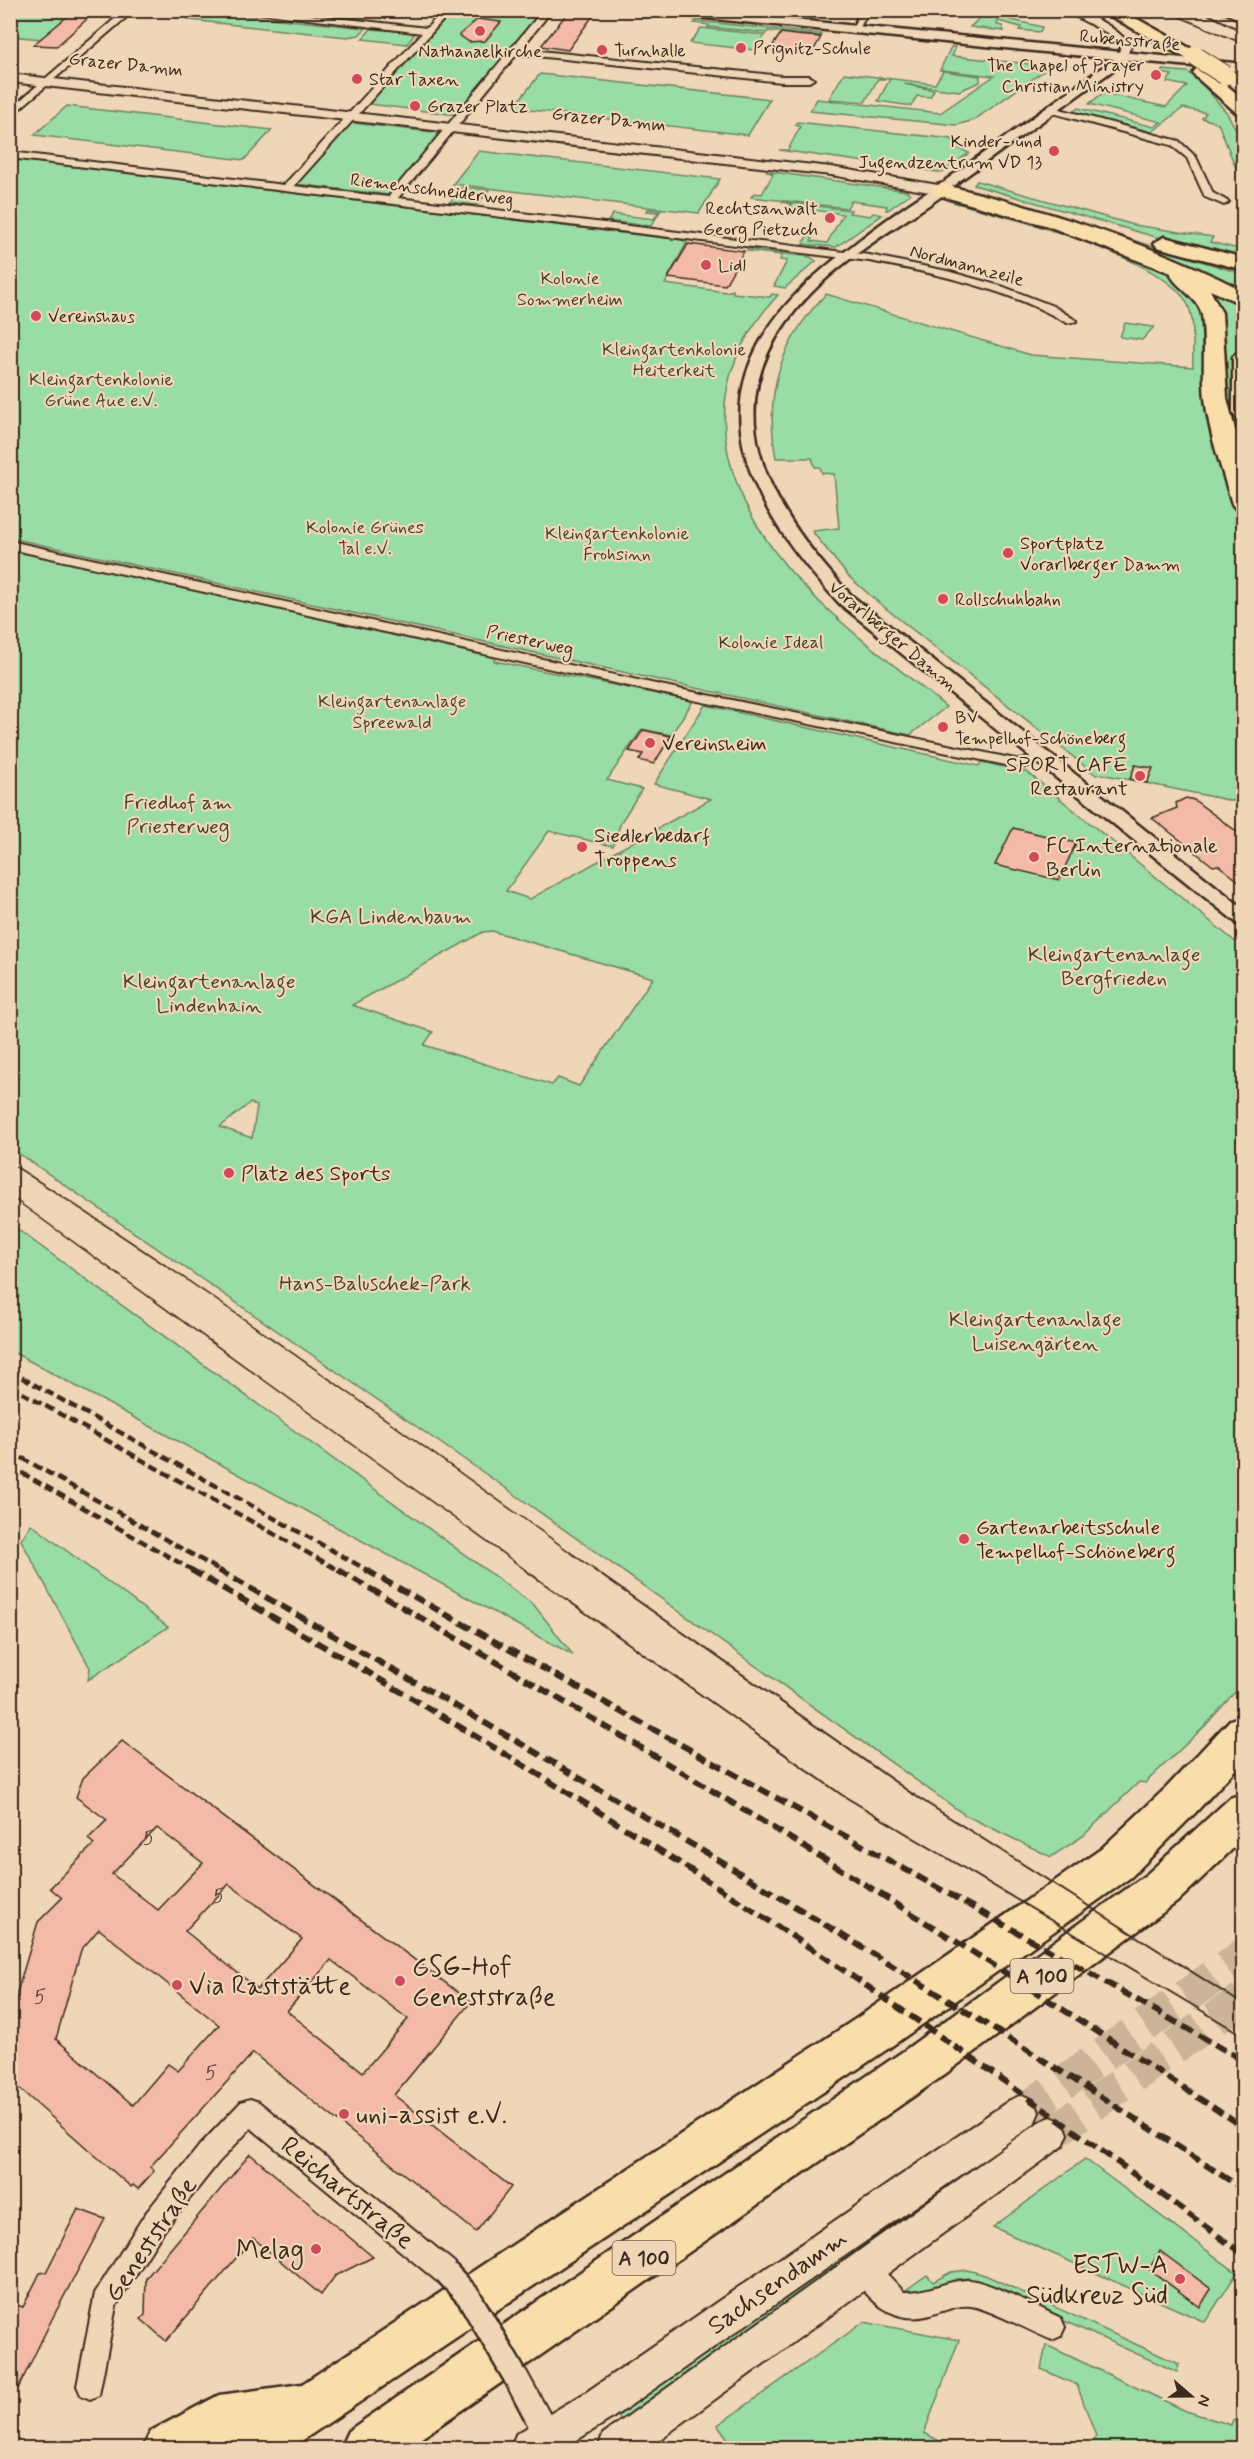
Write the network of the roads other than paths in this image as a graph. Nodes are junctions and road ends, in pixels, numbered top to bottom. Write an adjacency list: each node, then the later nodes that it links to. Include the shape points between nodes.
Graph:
1 (131, 10): 19 (street)
2 (238, 10): 12 (street)
3 (448, 10): 12 (street)
4 (548, 10): 14 (street)
5 (655, 10): 13 (street, Rubensstraße)
6 (865, 10): 13 (street)
7 (1067, 10): 15 (street, via 1117,36 1126,46)
8 (1087, 10): 23 (highway, via 1202,73)
9 (1108, 10): 21 (highway, bridge, via 1195,56)
10 (1206, 10): 11 (street)
11 (1244, 28)
12 (429, 31): 24 (street)
13 (854, 31): 15 (street, Rubensstraße)
14 (515, 51): 20 (street); 26 (street)
15 (1122, 58): 16 (street, Rubensstraße); 22 (street, Vorarlberger Damm)
16 (1244, 68)
17 (10, 71): 19 (main road, Grazer Damm)
18 (10, 78): 19 (main road, Grazer Damm)
19 (51, 79): 24 (main road, Grazer Damm); 25 (street)
20 (809, 79)
21 (1244, 91)
22 (1052, 110): 28 (street, Vorarlberger Damm); 31 (street, via 1175,143 1188,152 1209,195)
23 (1244, 110)
24 (354, 113): 26 (main road, Grazer Damm); 29 (street)
25 (10, 114)
26 (454, 125): 28 (main road, Grazer Damm, via 767,160); 30 (street)
27 (10, 155): 29 (street, Riemenschneiderweg)
28 (946, 186): 32 (highway); 33 (street, Vorarlberger Damm); 34 (highway)
29 (287, 188): 30 (street, Riemenschneiderweg)
30 (391, 201): 33 (street, Riemenschneiderweg)
31 (1224, 202)
32 (1144, 238): 35 (highway); 36 (highway)
33 (849, 256): 38 (street, Nordmannzeile, via 996,289 1042,305); 43 (street, Vorarlberger Damm, via 790,308 773,330 756,366 747,421 762,489 788,536 841,595)
34 (1161, 262): 37 (highway); 41 (highway, via 1193,284 1210,308 1216,398)
35 (1244, 264)
36 (1244, 270)
37 (1244, 299)
38 (1071, 321)
39 (1244, 357): 40 (highway)
40 (1244, 412)
41 (1244, 504)
42 (10, 544): 43 (street, Priesterweg, via 869,734 1020,764)
43 (1042, 758): 44 (street, Vorarlberger Damm)
44 (1244, 919)
45 (1244, 1731): 53 (highway, A 100, via 1116,1863 873,2033)
46 (1244, 1811): 57 (highway, A 100, via 1162,1888 921,2065)
47 (250, 2111): 52 (street, Geneststraße, via 209,2154 154,2223 104,2302); 54 (street, Reichartstraße, bridge, via 446,2272 469,2297 518,2381)
48 (1022, 2112): 54 (main road, Sachsendamm)
49 (1051, 2134): 50 (main road, Sachsendamm)
50 (864, 2268): 51 (street, via 891,2300 904,2306 973,2293); 58 (main road, Sachsendamm)
51 (1052, 2327)
52 (90, 2386)
53 (308, 2407): 55 (highway, via 219,2420); 56 (highway, A 100)
54 (545, 2445)
55 (168, 2448)
56 (249, 2448)
57 (364, 2448)
58 (617, 2448)

